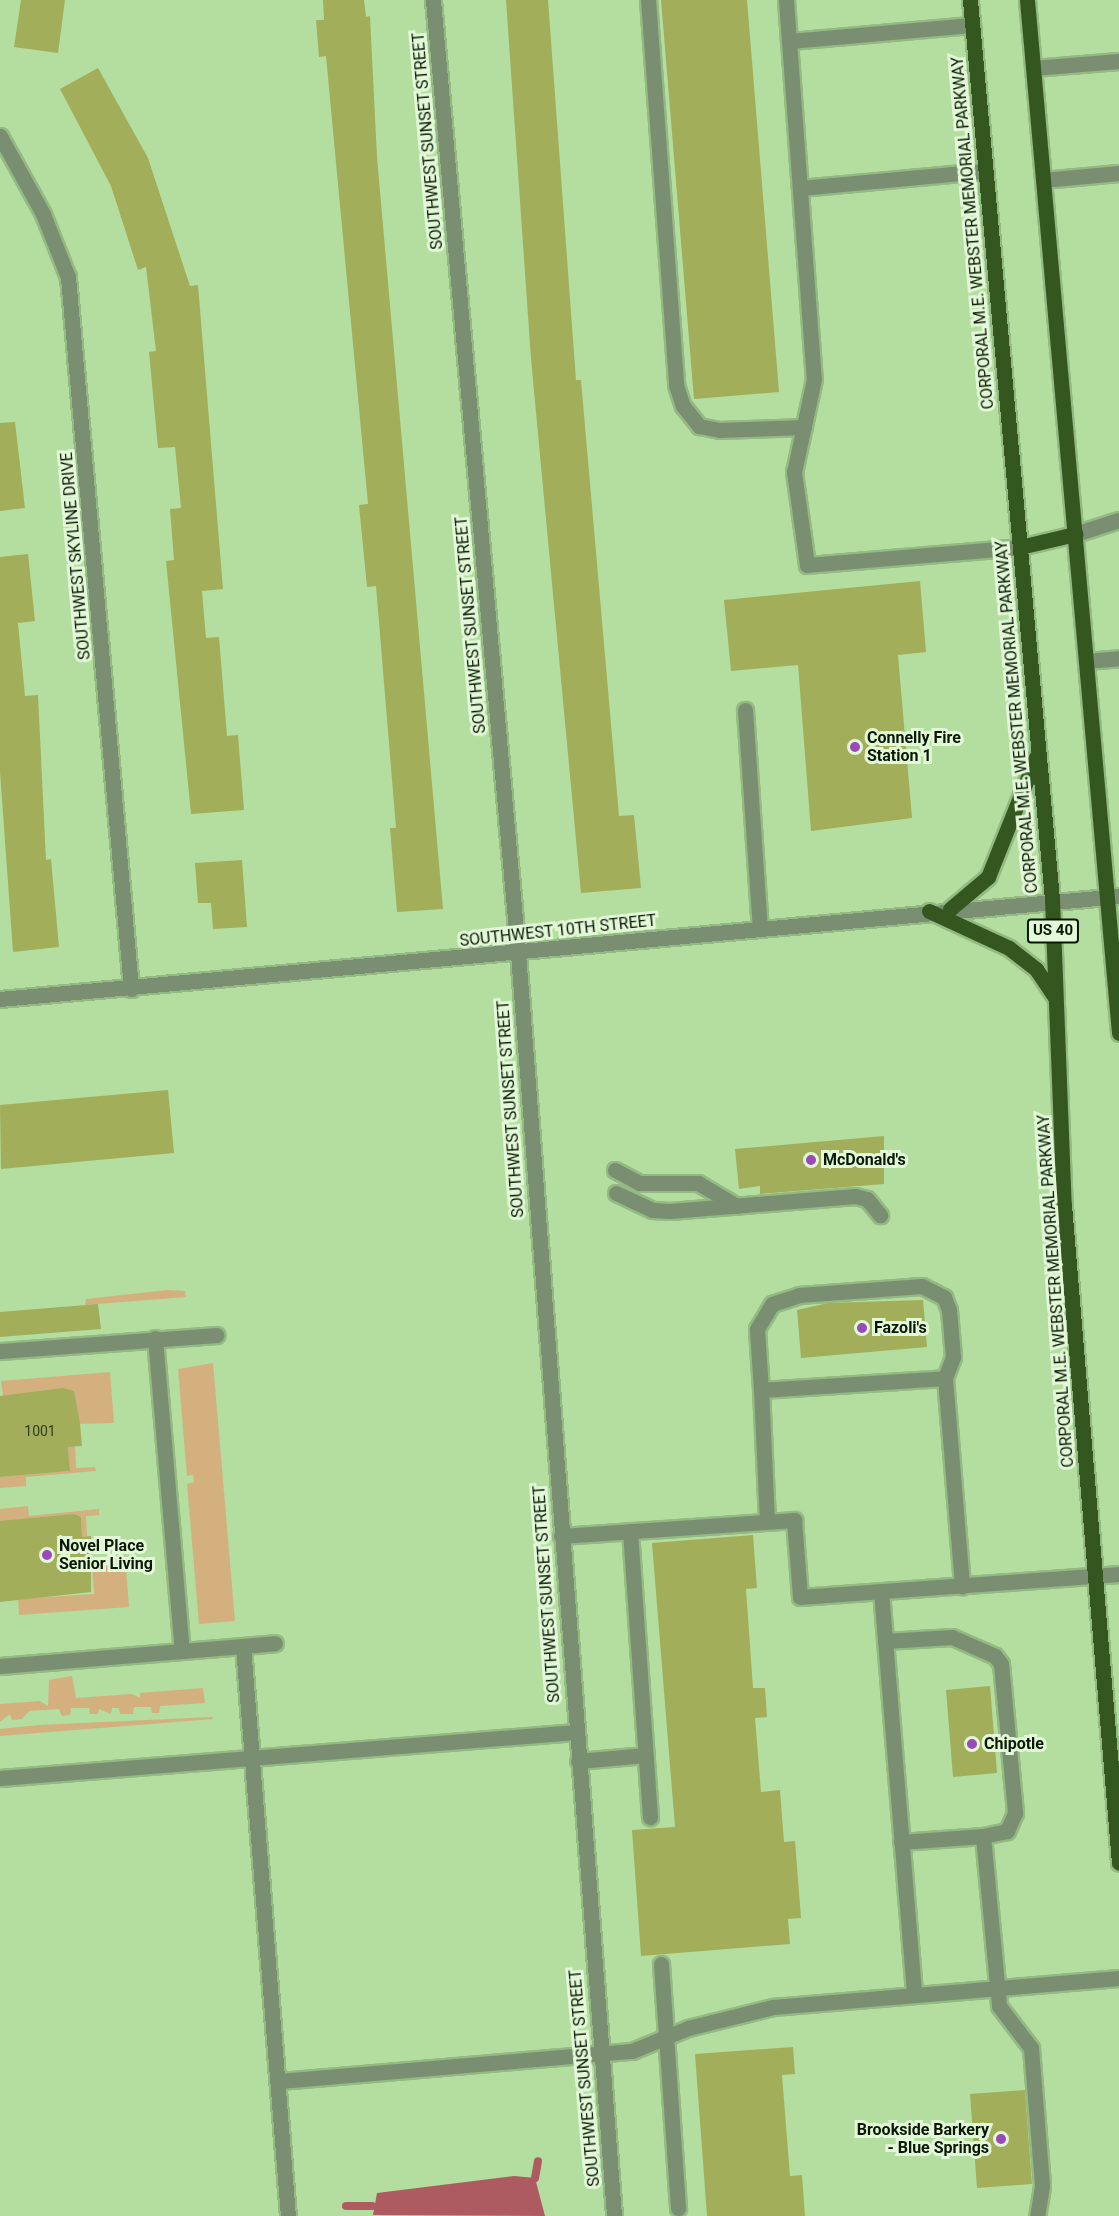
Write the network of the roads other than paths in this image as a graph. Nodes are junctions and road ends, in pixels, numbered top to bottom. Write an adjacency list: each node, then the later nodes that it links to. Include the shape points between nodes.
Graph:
1 (433, 0): 28 (street, SOUTHWEST SUNSET STREET)
2 (648, 0): 15 (street, via 676,385 683,406 699,426 720,430)
3 (786, 0): 7 (street)
4 (970, 0): 6 (main road, CORPORAL M.E. WEBSTER MEMORIAL PARKWAY / US 40)
5 (1027, 0): 9 (main road)
6 (972, 25): 7 (street); 11 (main road, CORPORAL M.E. WEBSTER MEMORIAL PARKWAY / US 40)
7 (789, 41): 14 (street)
8 (1119, 61): 9 (street)
9 (1033, 68): 13 (main road)
10 (0, 136): 29 (street, SOUTHWEST SKYLINE DRIVE, via 43,214 68,277)
11 (985, 171): 14 (street); 18 (main road, CORPORAL M.E. WEBSTER MEMORIAL PARKWAY / US 40)
12 (1119, 173): 13 (street)
13 (1043, 180): 17 (main road)
14 (800, 188): 15 (street, via 814,379)
15 (804, 427): 18 (street, via 794,472 807,565)
16 (1119, 520): 17 (street)
17 (1075, 534): 18 (main road); 20 (main road)
18 (1020, 547): 22 (main road, CORPORAL M.E. WEBSTER MEMORIAL PARKWAY / US 40)
19 (1119, 658): 20 (street)
20 (1086, 661): 23 (main road)
21 (745, 710): 27 (street)
22 (1038, 748): 24 (main road, CORPORAL M.E. WEBSTER MEMORIAL PARKWAY / US 40); 25 (main road, via 1017,814 988,877)
23 (1113, 896): 24 (street, SOUTHWEST 10TH STREET); 32 (main road)
24 (1052, 899): 25 (street, SOUTHWEST 10TH STREET); 31 (main road, CORPORAL M.E. WEBSTER MEMORIAL PARKWAY / US 40)
25 (950, 909): 26 (street, SOUTHWEST 10TH STREET)
26 (929, 911): 27 (street, SOUTHWEST 10TH STREET); 31 (main road, via 1009,948 1036,969)
27 (760, 928): 28 (street, SOUTHWEST 10TH STREET)
28 (518, 953): 29 (street, SOUTHWEST 10TH STREET); 44 (street, SOUTHWEST SUNSET STREET)
29 (131, 989): 30 (street, SOUTHWEST 10TH STREET)
30 (0, 999)
31 (1056, 999): 46 (main road, CORPORAL M.E. WEBSTER MEMORIAL PARKWAY / US 40, via 1064,1205)
32 (1119, 1025)
33 (615, 1170): 35 (street, via 639,1183 698,1183)
34 (616, 1193): 35 (street, via 652,1210)
35 (737, 1206): 36 (street, via 855,1196 867,1199)
36 (880, 1215)
37 (216, 1335): 38 (street)
38 (155, 1338): 39 (street); 52 (street)
39 (0, 1351)
40 (945, 1378): 41 (street); 41 (street, via 953,1357 949,1310 944,1297 922,1286 799,1295 772,1304 757,1329); 47 (street)
41 (761, 1390): 42 (street)
42 (767, 1521): 43 (street); 48 (street, via 794,1520 800,1597)
43 (630, 1531): 44 (street); 55 (street)
44 (561, 1536): 54 (street, SOUTHWEST SUNSET STREET)
45 (1119, 1574): 46 (street)
46 (1097, 1576): 47 (street); 62 (main road, CORPORAL M.E. WEBSTER MEMORIAL PARKWAY / US 40)
47 (962, 1586): 48 (street)
48 (881, 1592): 49 (street)
49 (885, 1641): 60 (street, via 952,1637 994,1656 1001,1664 1015,1813 1007,1831); 61 (street)
50 (275, 1643): 51 (street)
51 (243, 1646): 52 (street); 56 (street)
52 (183, 1651): 53 (street)
53 (0, 1666)
54 (576, 1732): 56 (street); 57 (street, SOUTHWEST SUNSET STREET)
55 (646, 1755): 57 (street); 59 (street)
56 (252, 1758): 58 (street); 69 (street)
57 (578, 1761): 68 (street, SOUTHWEST SUNSET STREET)
58 (0, 1778)
59 (650, 1817)
60 (983, 1836): 61 (street); 65 (street)
61 (901, 1842): 66 (street)
62 (1119, 1863)
63 (661, 1964): 67 (street)
64 (1119, 1978): 65 (street)
65 (997, 1986): 66 (street); 73 (street, via 1001,2012 1031,2048 1042,2186)
66 (914, 1994): 67 (street, via 773,2007)
67 (667, 2037): 68 (street, via 632,2051); 70 (street)
68 (600, 2053): 69 (street); 72 (street, SOUTHWEST SUNSET STREET)
69 (280, 2081): 71 (street)
70 (678, 2208)
71 (288, 2216)
72 (614, 2216)
73 (1037, 2216)

